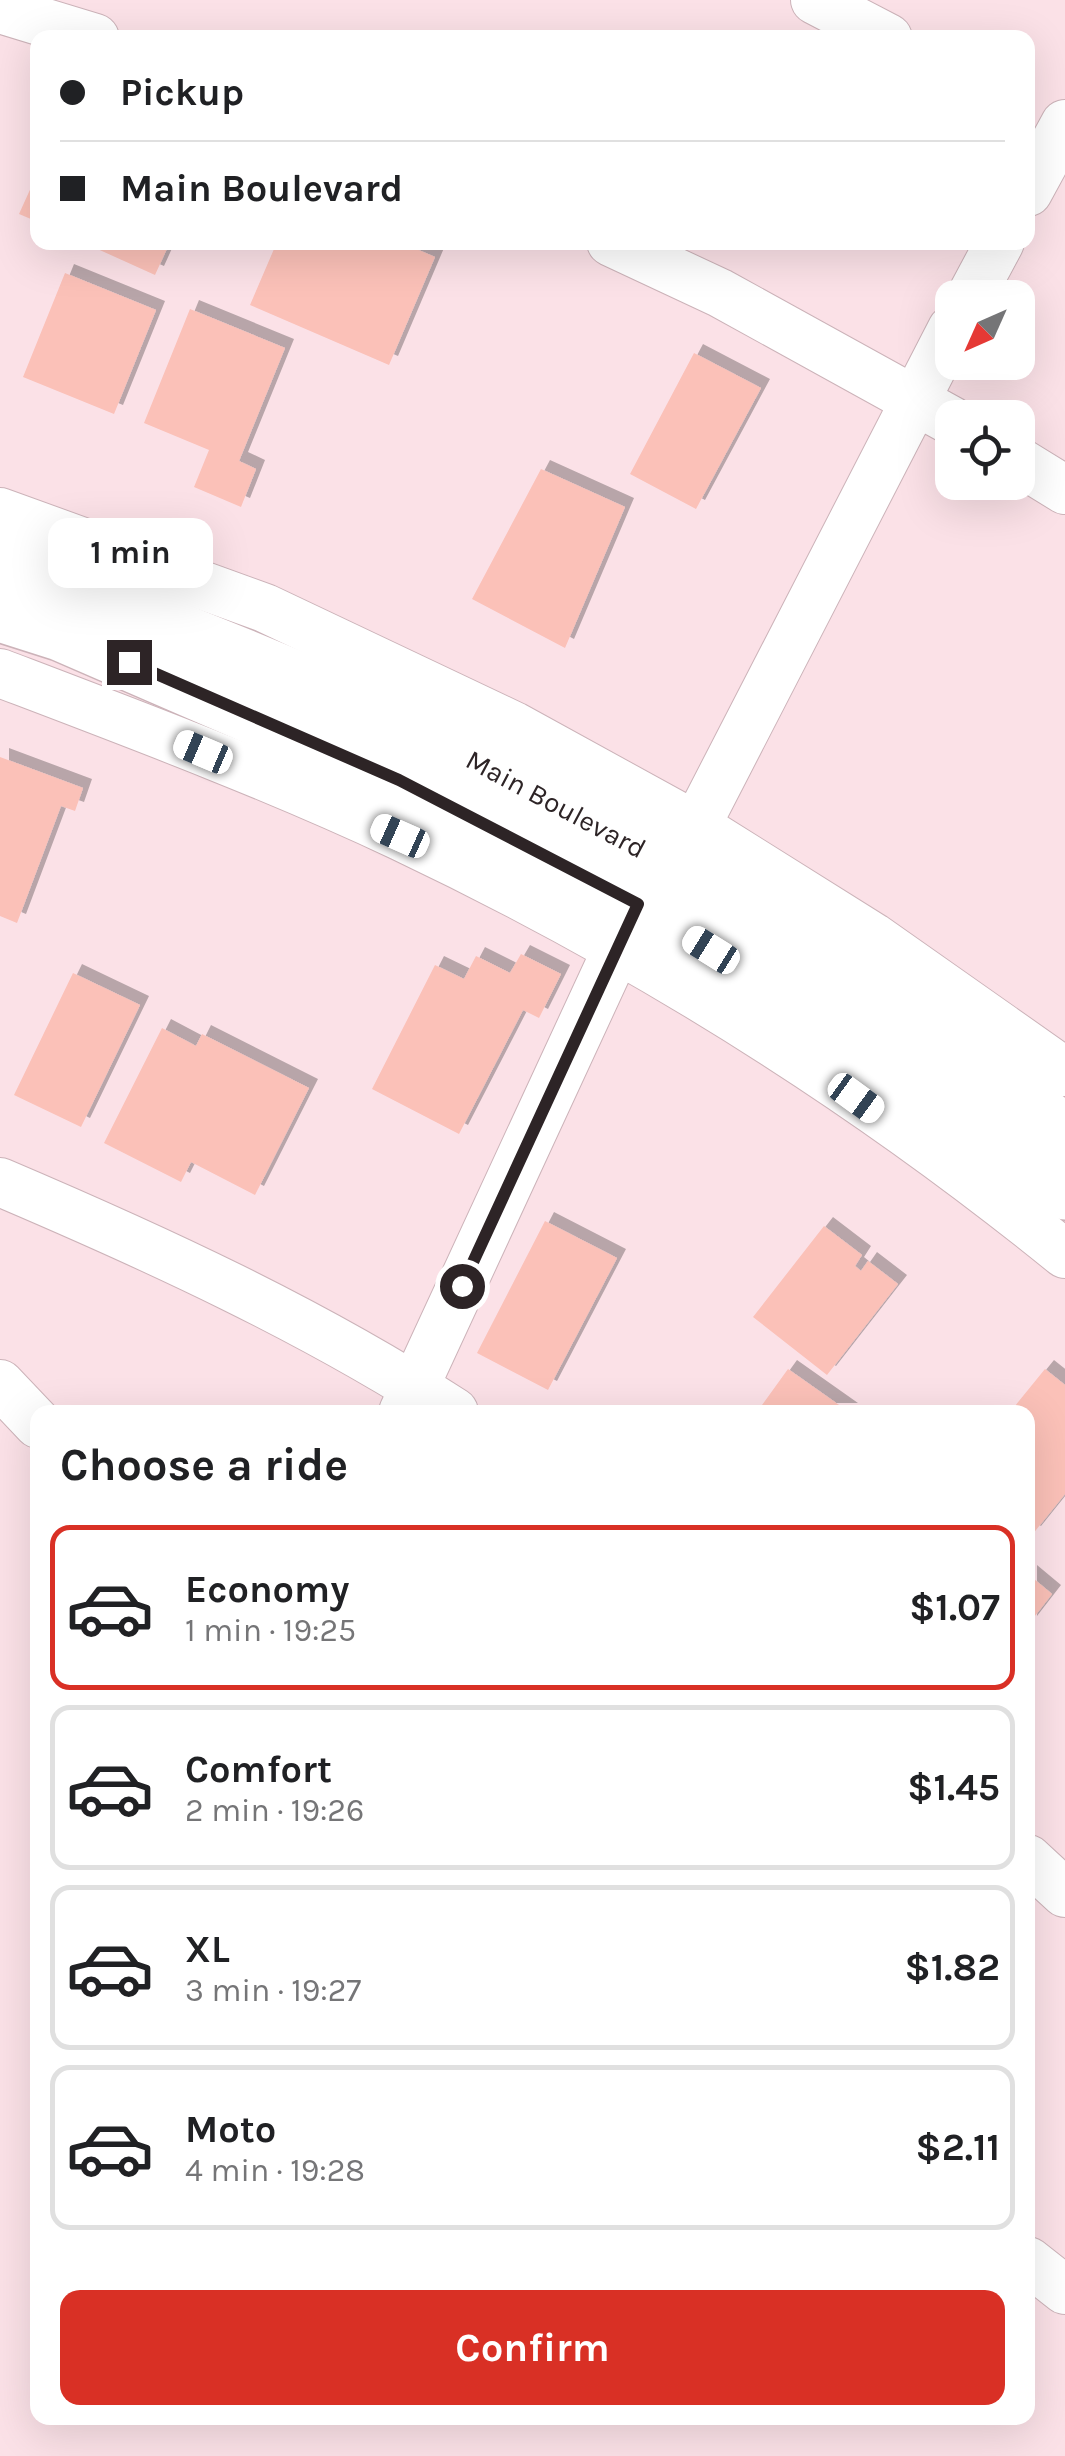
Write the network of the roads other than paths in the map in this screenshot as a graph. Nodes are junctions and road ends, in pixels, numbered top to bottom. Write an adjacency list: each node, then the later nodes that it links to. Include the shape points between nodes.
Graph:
1 (815, 0): 4 (street)
2 (0, 9): 3 (street)
3 (69, 30)
4 (873, 30)
5 (1052, 121): 6 (street)
6 (1035, 171)
7 (628, 250): 11 (street)
8 (996, 250): 9 (street)
9 (980, 280)
10 (941, 380): 11 (street)
11 (934, 409): 18 (street)
12 (1035, 471): 13 (street)
13 (1065, 490)
14 (0, 512): 18 (street, via 264,608 514,726)
15 (0, 562): 18 (main road, Main Boulevard, via 204,640 544,794)
16 (0, 614): 18 (main road, Main Boulevard, via 60,633)
17 (0, 674): 18 (street, via 400,836)
18 (656, 887): 19 (street, via 888,946); 20 (main road, Main Boulevard, via 832,967); 22 (main road, Main Boulevard); 23 (street, via 701,999 856,1098); 25 (street)
19 (1065, 1072)
20 (1065, 1132)
21 (0, 1182): 25 (street, via 260,1303)
22 (1065, 1192)
23 (1065, 1254)
24 (0, 1384): 26 (street)
25 (424, 1404)
26 (30, 1416)
27 (1035, 1865): 28 (street)
28 (1065, 1893)
29 (1035, 2266): 30 (street)
30 (1065, 2290)

